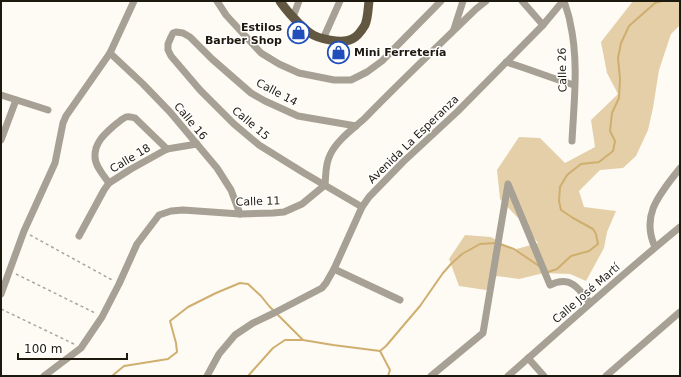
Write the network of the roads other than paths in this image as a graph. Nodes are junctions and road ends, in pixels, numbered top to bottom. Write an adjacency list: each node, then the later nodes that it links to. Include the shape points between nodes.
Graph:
1 (134, 1): 17 (street)
2 (217, 1): 7 (street, via 226,15 262,54 299,73 334,80 351,80 382,61)
3 (280, 1): 12 (main road)
4 (299, 1): 12 (street)
5 (340, 1): 16 (street)
6 (369, 1): 16 (main road, via 364,26 353,39)
7 (441, 1)
8 (463, 1): 14 (street)
9 (486, 1): 14 (street)
10 (522, 1): 13 (street)
11 (564, 1): 13 (street, Avenida La Esperanza); 19 (street, Calle 26, via 570,22 574,54)
12 (292, 16): 16 (main road, via 307,32)
13 (543, 25): 18 (street, Avenida La Esperanza)
14 (453, 32): 23 (street)
15 (183, 33): 23 (street, Calle 14, via 190,36 251,93 298,116); 30 (street, Calle 15, via 173,34 168,50 200,90 234,124 260,145)
16 (323, 39)
17 (110, 53): 26 (street, Calle 16, via 170,112); 37 (street, via 66,116 55,163 24,232)
18 (506, 62): 19 (street); 31 (street, Avenida La Esperanza, via 403,162)
19 (574, 85): 25 (street, Calle 26)
20 (1, 95): 21 (street)
21 (16, 100): 22 (street); 24 (street)
22 (48, 110)
23 (356, 126): 30 (street, via 334,147 326,164)
24 (1, 140)
25 (572, 141)
26 (197, 144): 27 (street, Calle 18); 32 (street, Calle 16, via 231,190)
27 (167, 149): 29 (street, Calle 18); 29 (street, via 135,118 126,117 104,134 96,148 96,163)
28 (680, 168): 35 (street, via 653,208 650,228)
29 (109, 184): 34 (street, Calle 18)
30 (325, 185): 31 (street, Calle 15); 32 (street, Calle 11, via 302,204 284,212)
31 (362, 207): 36 (street, Avenida La Esperanza)
32 (240, 214): 43 (street, Calle 11, via 183,210 159,215 137,244 102,317 81,348)
33 (680, 227): 35 (street, Calle José Martí)
34 (79, 236)
35 (655, 247): 39 (street, Calle José Martí)
36 (334, 269): 38 (street); 42 (street, Avenida La Esperanza, via 322,288 253,323 235,335 218,354)
37 (1, 294)
38 (400, 300)
39 (590, 303): 41 (street, Calle José Martí); 44 (street, via 573,284 557,282 550,285 508,184 483,333)
40 (680, 312): 47 (street)
41 (528, 358): 45 (street, Calle José Martí); 46 (street)
42 (209, 375)
43 (44, 376)
44 (431, 376)
45 (508, 376)
46 (544, 376)
47 (606, 376)

